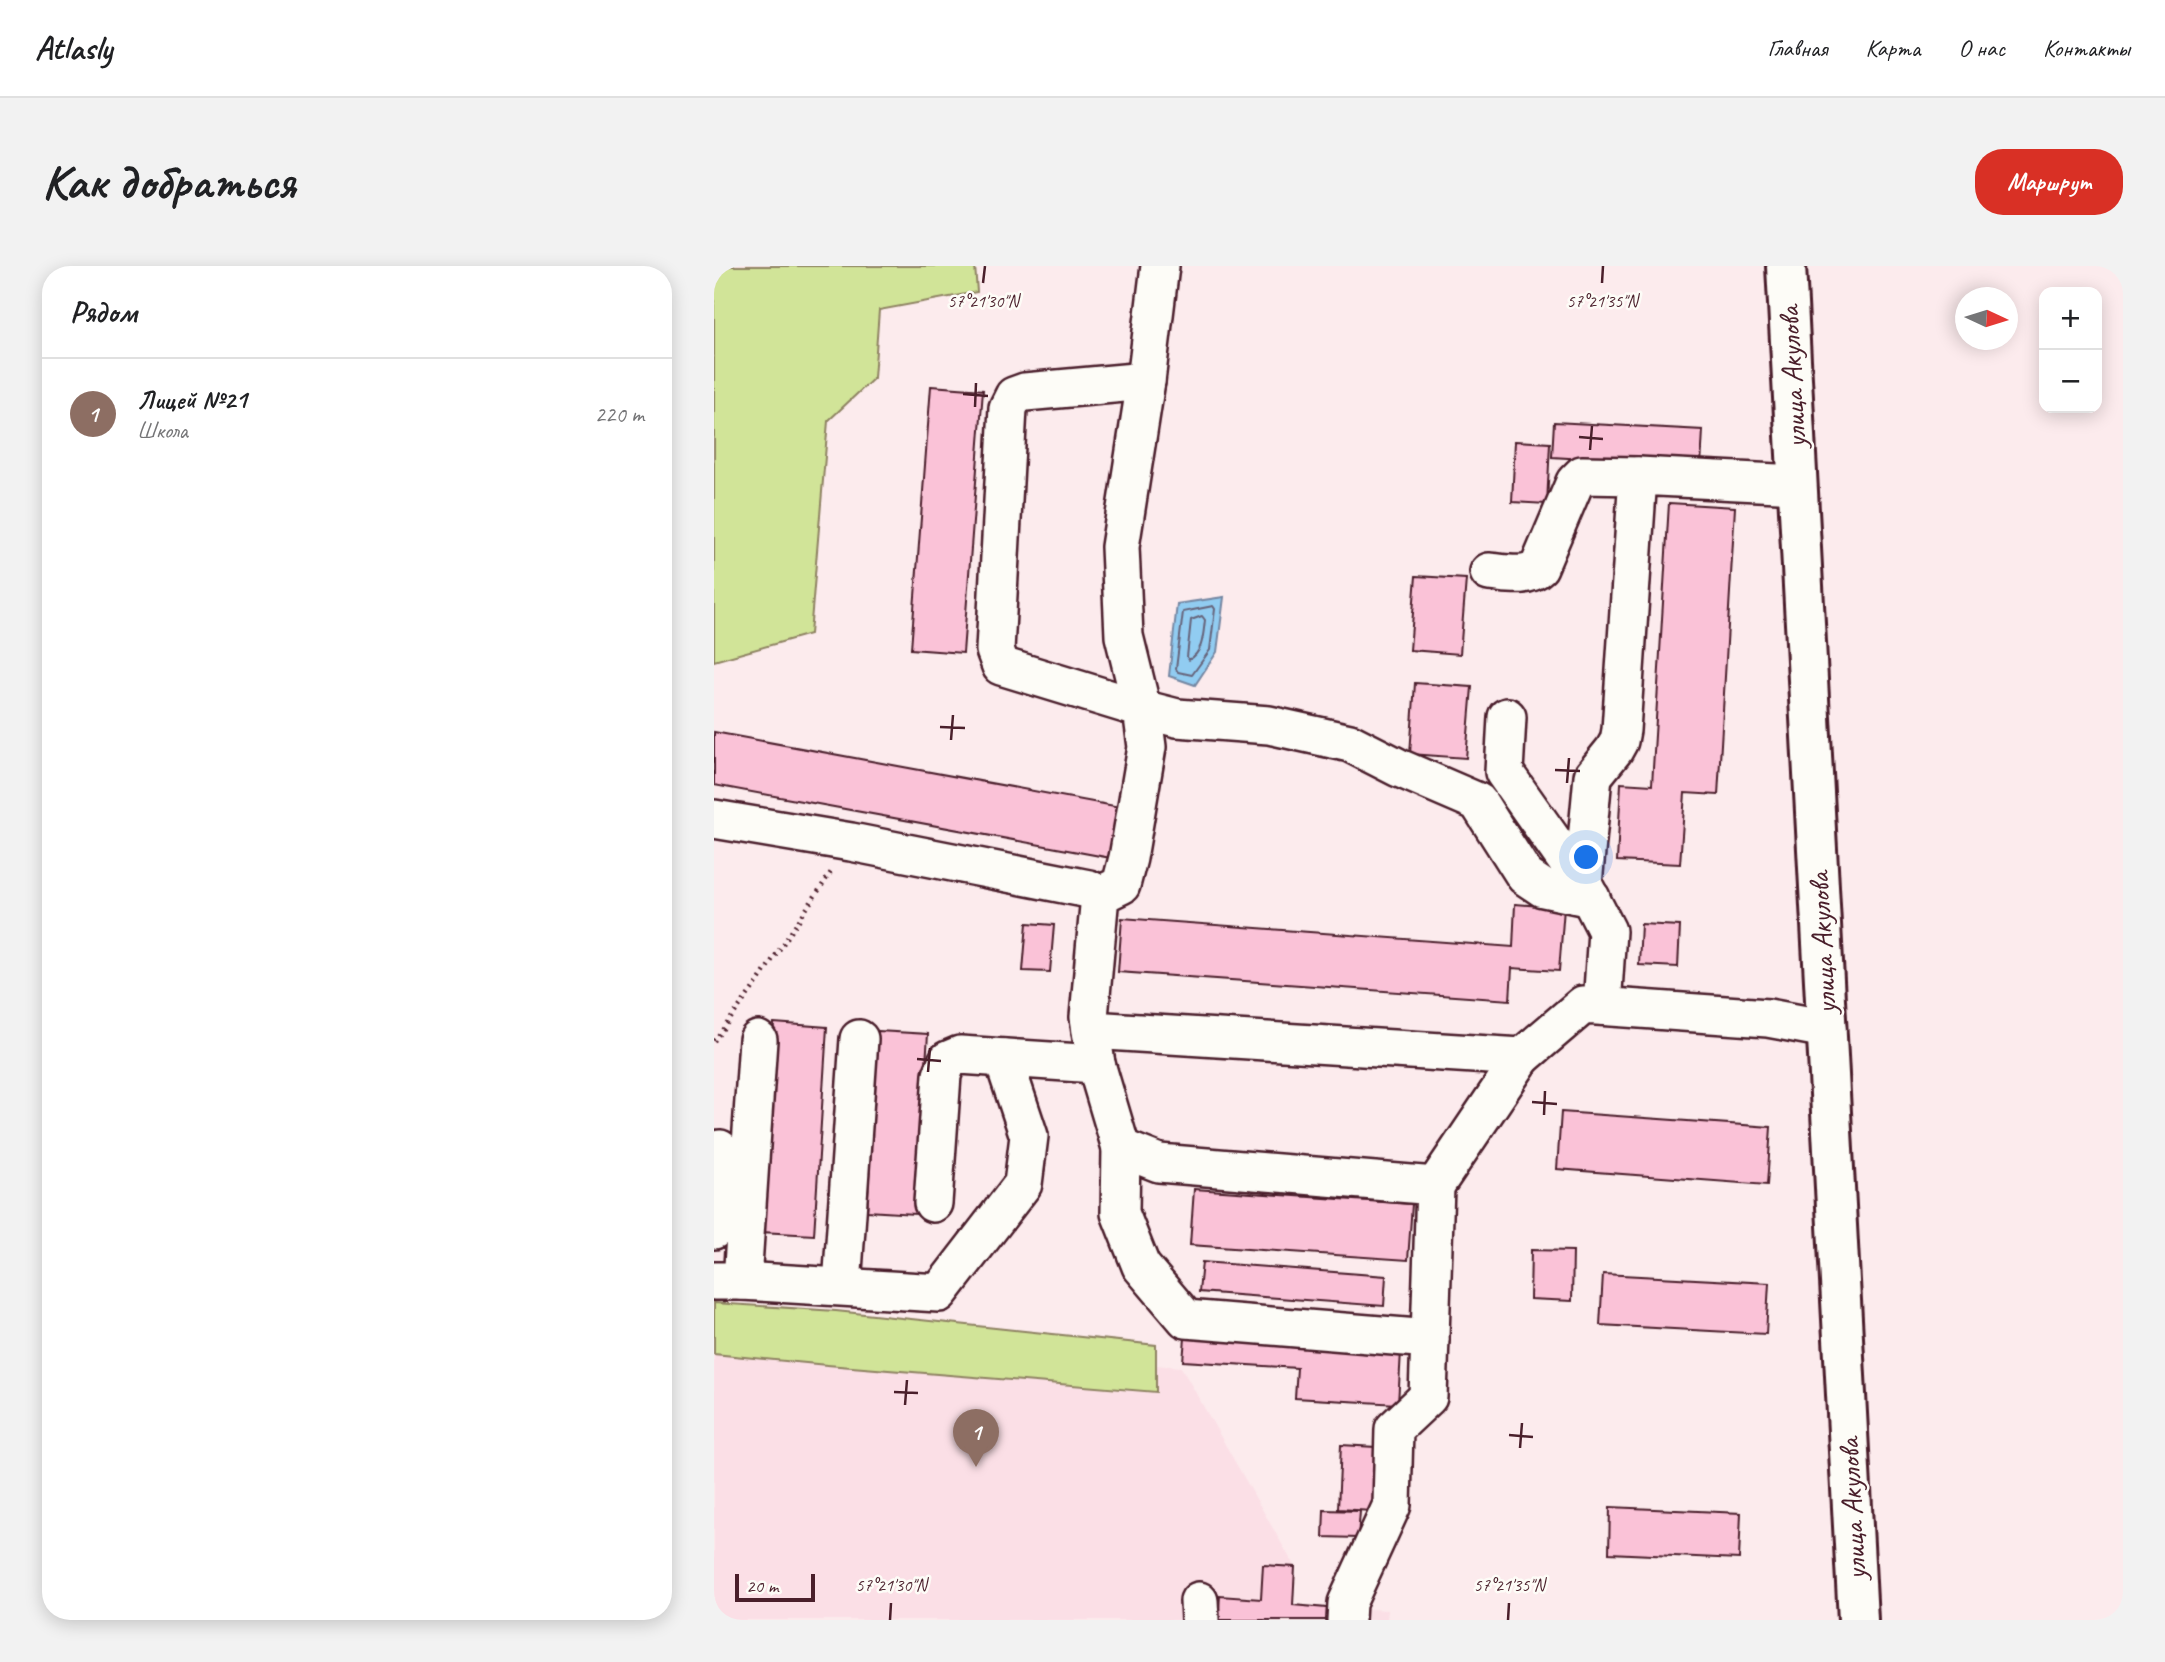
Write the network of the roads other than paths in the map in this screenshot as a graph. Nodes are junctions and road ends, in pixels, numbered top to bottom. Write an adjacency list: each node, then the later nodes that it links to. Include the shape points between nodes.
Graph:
1 (1160, 266): 3 (lane)
2 (1786, 266): 5 (main road, улица Акулова)
3 (1146, 381): 7 (lane, via 1120,547 1124,636); 7 (lane, via 1014,396 1008,408 995,650 1001,666)
4 (1639, 476): 5 (lane); 6 (lane, via 1582,475 1539,567 1526,574); 10 (lane, via 1621,730 1614,750 1592,776)
5 (1797, 484): 13 (main road, улица Акулова)
6 (1489, 572)
7 (1142, 709): 10 (lane, via 1177,718 1269,725 1350,743 1478,802 1525,876 1543,888); 11 (lane, via 1147,747 1128,858 1121,885)
8 (1507, 717): 10 (lane, via 1504,772)
9 (714, 819): 11 (lane, via 851,842)
10 (1587, 891): 12 (lane, via 1607,931)
11 (1100, 895): 16 (lane, via 1089,1017)
12 (1602, 1006): 13 (lane, via 1768,1018); 17 (lane, via 1583,1004)
13 (1827, 1029): 28 (main road, улица Акулова)
14 (859, 1039): 25 (lane)
15 (758, 1040): 24 (lane)
16 (1094, 1047): 17 (lane); 18 (lane); 19 (lane)
17 (1522, 1057): 21 (lane)
18 (1003, 1058): 22 (lane, via 960,1055 948,1060 942,1075); 25 (lane, via 1029,1136 1023,1184 939,1293)
19 (1121, 1148): 21 (lane, via 1159,1163); 26 (lane, via 1120,1213 1141,1266 1186,1319)
20 (720, 1149): 23 (lane)
21 (1435, 1186): 26 (lane)
22 (933, 1203)
23 (714, 1230)
24 (728, 1281): 25 (lane)
25 (842, 1286)
26 (1430, 1339): 27 (lane, via 1428,1397 1394,1429 1392,1505 1347,1603)
27 (1346, 1620)
28 (1858, 1620)

